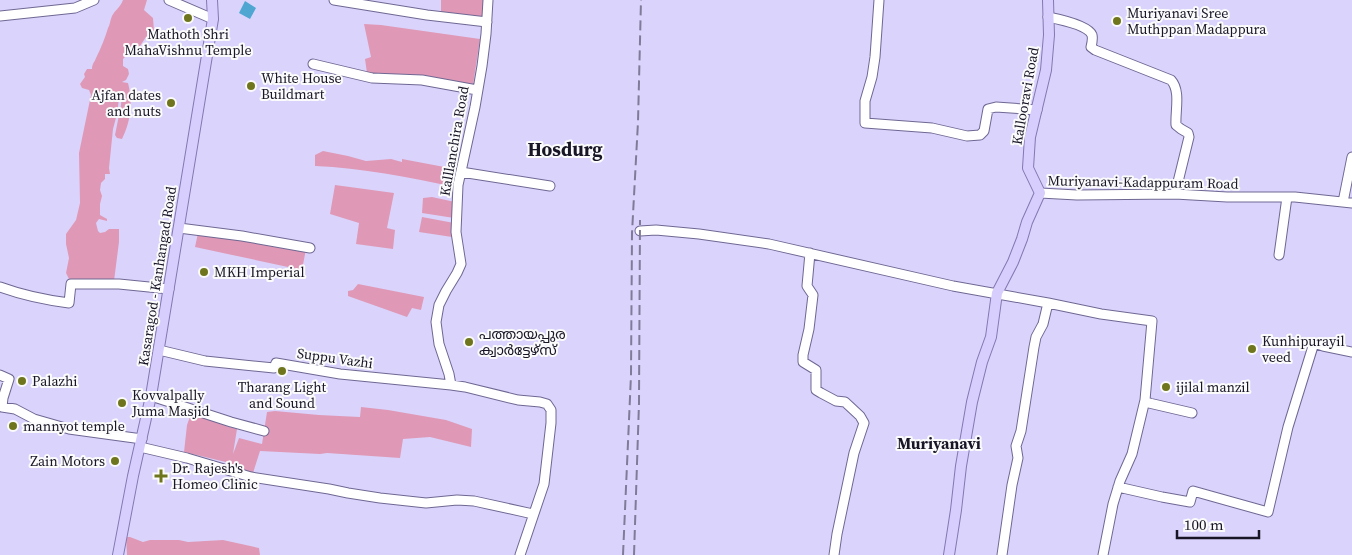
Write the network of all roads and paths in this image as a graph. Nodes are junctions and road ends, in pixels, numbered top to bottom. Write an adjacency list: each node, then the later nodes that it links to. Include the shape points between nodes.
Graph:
1 (94, 0): 8 (street, via 74,8)
2 (169, 0): 10 (street)
3 (212, 0): 10 (main road, Kasaragod - Kanhangad Road)
4 (334, 0): 11 (street)
5 (488, 0): 11 (street, Kalllanchira Road)
6 (879, 0): 14 (street, via 865,123 932,128 967,136 980,135 984,130 988,109)
7 (1048, 0): 9 (main road, Kallooravi Road)
8 (0, 16)
9 (1048, 17): 14 (main road, Kallooravi Road, via 1046,70); 19 (street, via 1066,20 1090,32 1094,50 1171,80 1174,84 1176,125 1189,134)
10 (213, 19): 22 (main road, Kasaragod - Kanhangad Road)
11 (487, 22): 13 (street, Kalllanchira Road)
12 (313, 64): 13 (street, via 372,78 422,80)
13 (477, 90): 16 (street, Kalllanchira Road)
14 (1037, 110): 18 (main road, Kallooravi Road, via 1030,137 1028,168)
15 (1352, 157): 21 (street)
16 (461, 172): 17 (street); 34 (street, Kalllanchira Road, via 456,232 461,264 439,305 436,322)
17 (550, 186)
18 (1040, 193): 19 (street, Muriyanavi-Kadappuram Road); 29 (main road, Muriyanavi-Kadappuram Road)
19 (1174, 194): 20 (street, Muriyanavi-Kadappuram Road)
20 (1287, 197): 21 (street, Muriyanavi-Kadappuram Road); 26 (street)
21 (1347, 202)
22 (179, 228): 24 (street); 28 (main road, Kasaragod - Kanhangad Road)
23 (640, 231): 25 (street, via 699,234)
24 (310, 248)
25 (810, 253): 29 (street); 44 (street, via 807,286 813,295 803,362 816,370 816,390 836,401 845,402 864,423 854,453)
26 (1279, 255)
27 (0, 287): 28 (street, via 20,294 69,302 71,284)
28 (169, 289): 31 (main road, Kasaragod - Kanhangad Road)
29 (997, 294): 30 (street); 45 (main road, Muriyanavi-Kadappuram Road, via 992,337 982,362 961,466)
30 (1048, 303): 36 (street, via 1152,321); 46 (street, via 1034,347 1016,446 1018,458)
31 (159, 350): 34 (street, Suppu Vazhi, via 205,360 274,368 276,363 340,374); 35 (main road, Kasaragod - Kanhangad Road)
32 (1352, 352): 40 (street, via 1314,343 1288,427 1268,512 1193,491 1190,502)
33 (0, 375): 39 (street, via 9,379 2,407 69,429)
34 (451, 385): 41 (street, via 540,402 551,410 544,484)
35 (151, 396): 38 (street); 39 (main road, Kasaragod - Kanhangad Road)
36 (1145, 400): 37 (street); 40 (street, via 1132,454)
37 (1192, 413)
38 (264, 431)
39 (141, 443): 41 (street, via 251,476 388,499 426,503 474,501); 42 (main road, Kasaragod - Kanhangad Road)
40 (1118, 487): 47 (street)
41 (533, 514): 43 (street)
42 (118, 555)
43 (520, 555)
44 (834, 555)
45 (949, 555)
46 (1002, 555)
47 (1103, 555)

